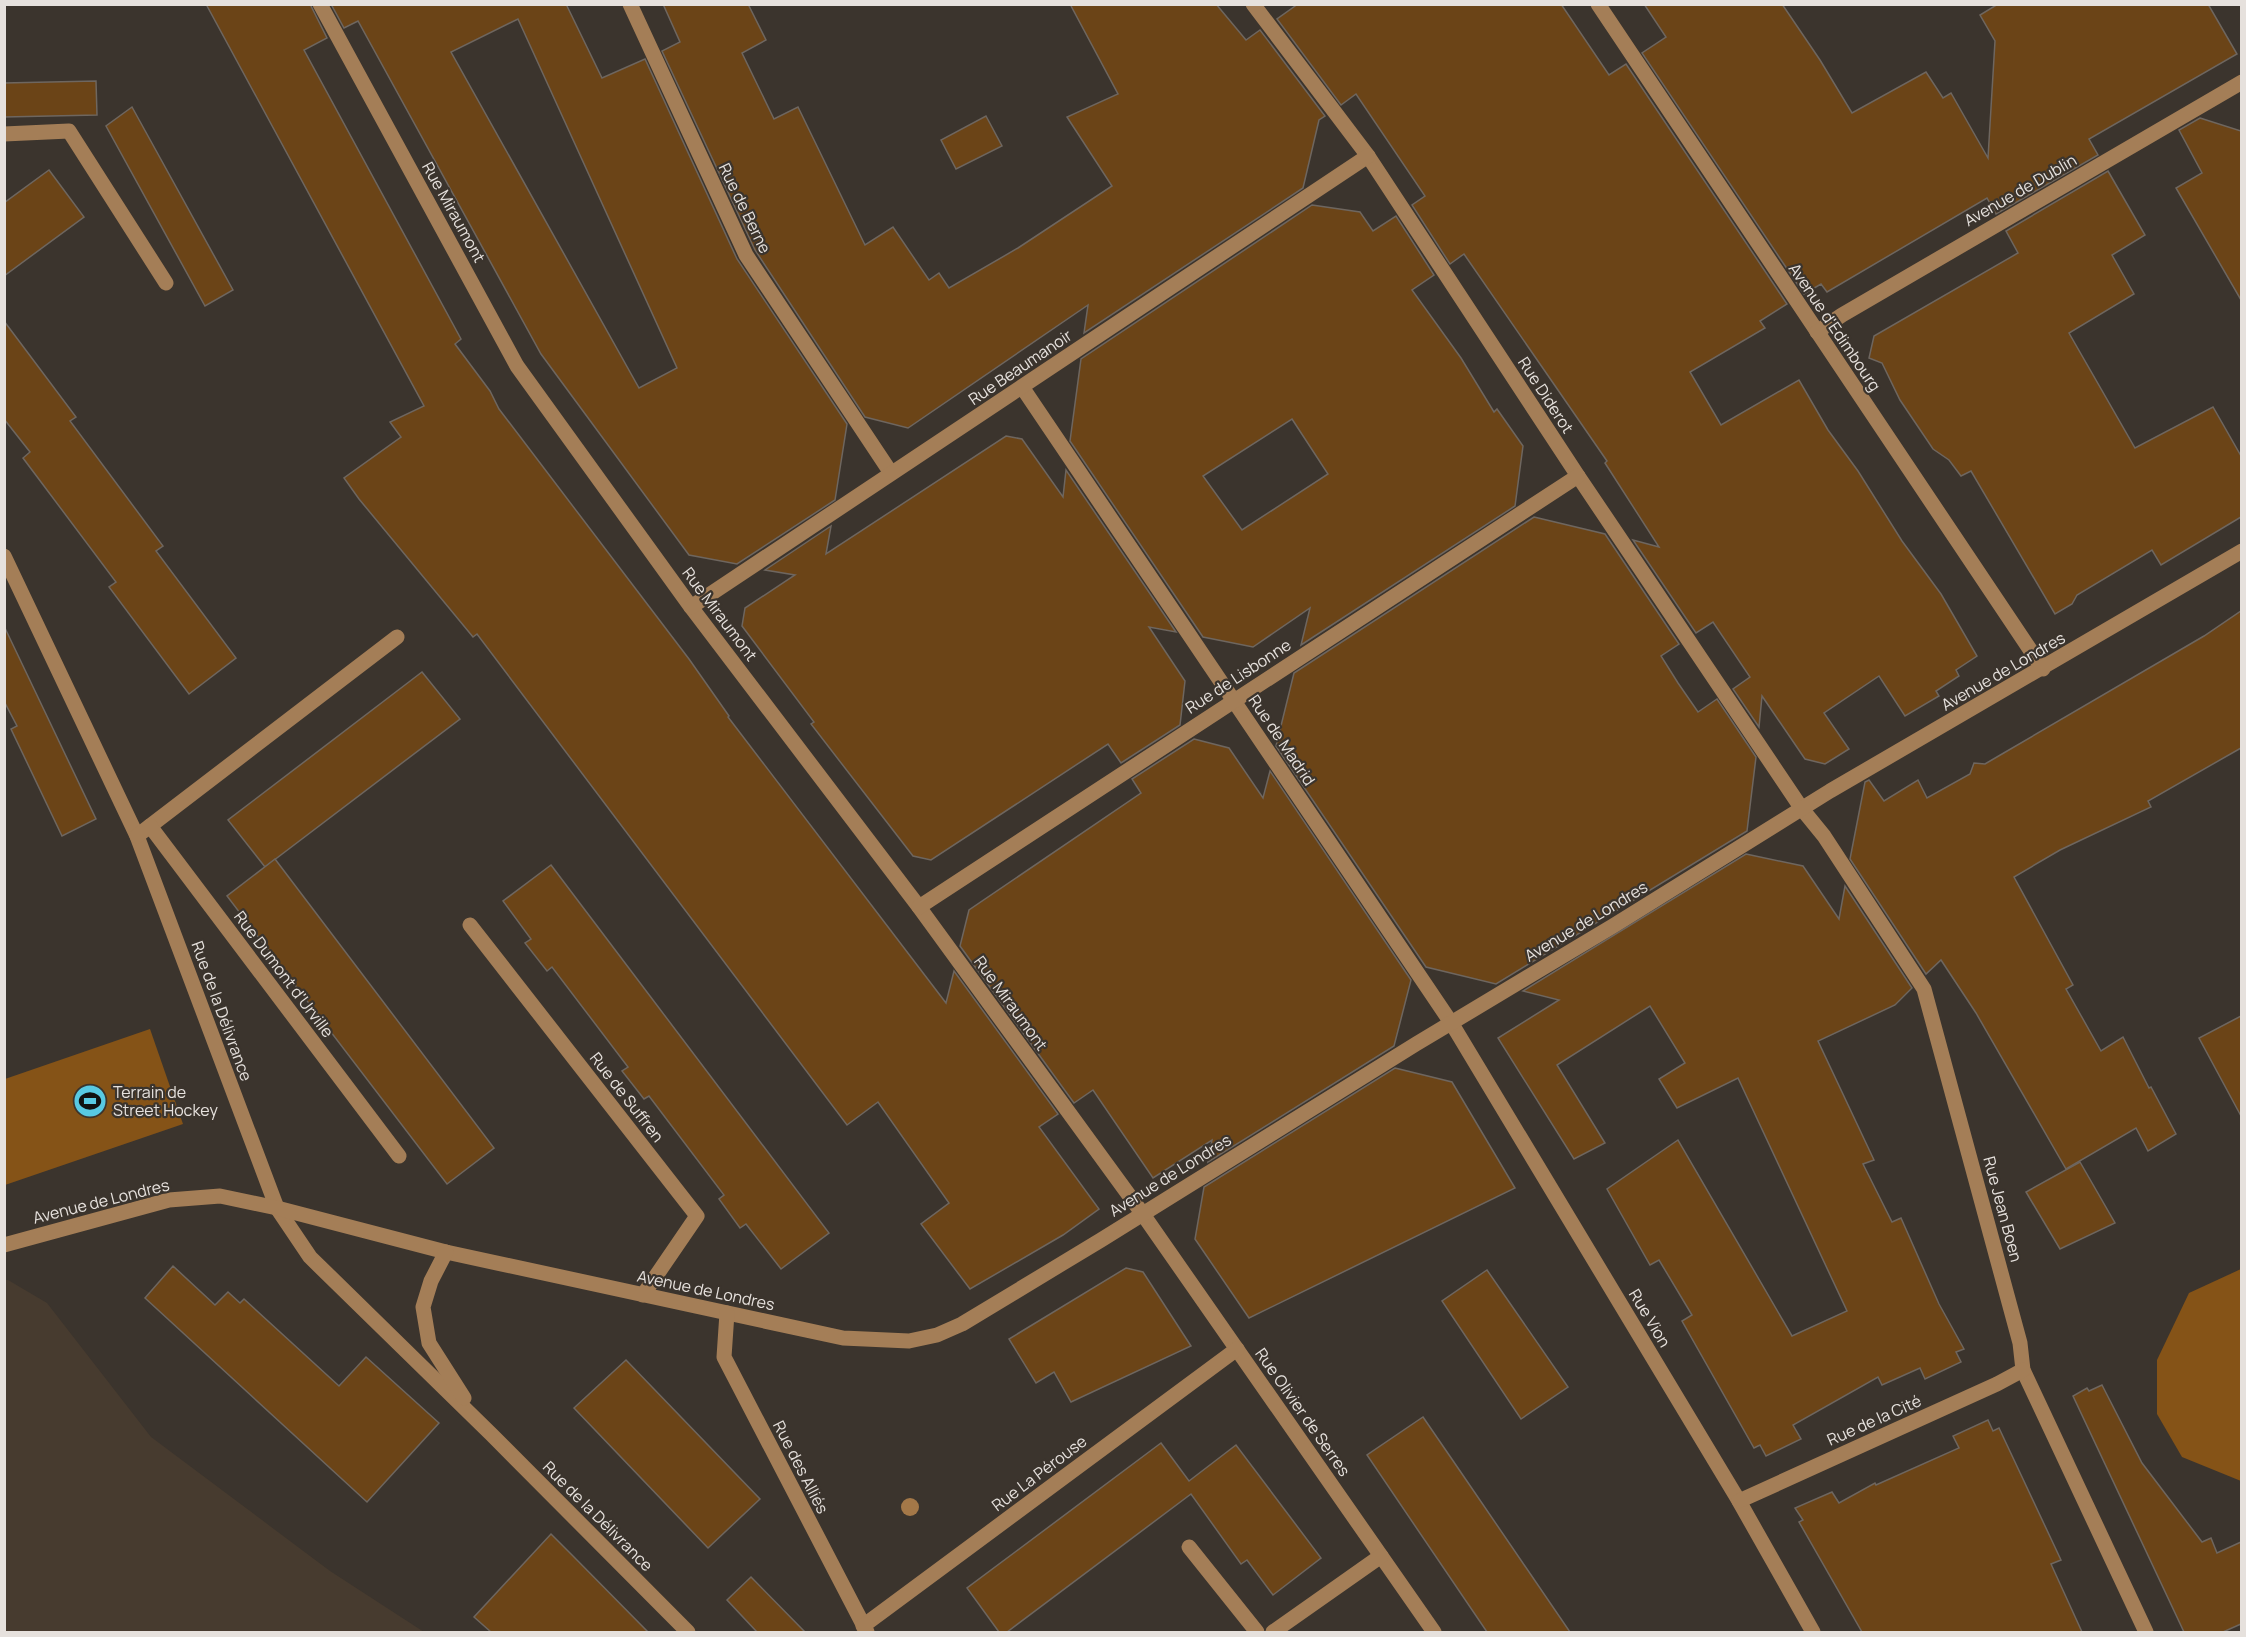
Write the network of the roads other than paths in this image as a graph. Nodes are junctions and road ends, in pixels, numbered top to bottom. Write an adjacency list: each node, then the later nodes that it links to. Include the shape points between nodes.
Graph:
1 (320, 4): 15 (street, Rue Miraumont, via 517,366)
2 (630, 4): 11 (street, Rue de Berne, via 746,255)
3 (1253, 4): 7 (street, Rue Diderot)
4 (1598, 4): 9 (street, Avenue d'Edimbourg)
5 (2241, 82): 9 (street, Avenue de Dublin)
6 (4, 134): 8 (street, via 69,131)
7 (1368, 156): 10 (street, Rue Beaumanoir); 12 (street, Rue Diderot)
8 (166, 283)
9 (1817, 332): 17 (street, Avenue d'Edimbourg)
10 (1022, 387): 11 (street, Rue Beaumanoir); 18 (street, Rue de Madrid)
11 (891, 473): 15 (street, Rue Beaumanoir)
12 (1578, 476): 18 (street, Rue de Lisbonne); 19 (street, Rue Diderot)
13 (2241, 552): 17 (street, Avenue de Londres)
14 (4, 556): 21 (street, Rue de la Délivrance)
15 (691, 607): 22 (street, Rue Miraumont)
16 (397, 637): 20 (street)
17 (2043, 669): 19 (street, Avenue de Londres)
18 (1234, 701): 22 (street, Rue de Lisbonne); 24 (street, Rue de Madrid)
19 (1802, 809): 24 (street, Avenue de Londres); 33 (street, Rue Jean Boen, via 1824,836 1924,989 2020,1343)
20 (150, 826): 21 (street); 25 (street, Rue Dumont d'Urville)
21 (137, 836): 26 (street, Rue de la Délivrance)
22 (919, 908): 27 (street, Rue Miraumont)
23 (470, 925): 30 (street, Rue de Suffren, via 697,1216)
24 (1452, 1024): 27 (street, Avenue de Londres); 35 (street, Rue Vion)
25 (399, 1156)
26 (277, 1208): 28 (street, Avenue de Londres, via 220,1196 169,1200); 29 (street, Avenue de Londres); 34 (street, Rue de la Délivrance, via 310,1257)
27 (1142, 1213): 31 (street, Avenue de Londres, via 962,1324 937,1335 909,1341 843,1338); 32 (street, Rue Olivier de Serres)
28 (4, 1245)
29 (446, 1252): 30 (street, Avenue de Londres); 34 (street, Rue de la Délivrance, via 423,1307 429,1343)
30 (643, 1294): 31 (street, Avenue de Londres)
31 (727, 1313): 38 (street, Rue des Alliés, via 724,1357)
32 (1237, 1349): 37 (street, Rue Olivier de Serres); 38 (street, Rue La Pérouse)
33 (2023, 1370): 35 (street, Rue de la Cité); 44 (street, Rue Jean Boen)
34 (482, 1425): 39 (street, Rue de la Délivrance)
35 (1739, 1501): 43 (street, Rue Vion)
36 (1189, 1547): 40 (street)
37 (1381, 1556): 41 (street); 42 (street, Rue Olivier de Serres)
38 (865, 1629)
39 (688, 1632)
40 (1257, 1632)
41 (1273, 1632)
42 (1434, 1632)
43 (1813, 1632)
44 (2146, 1632)

